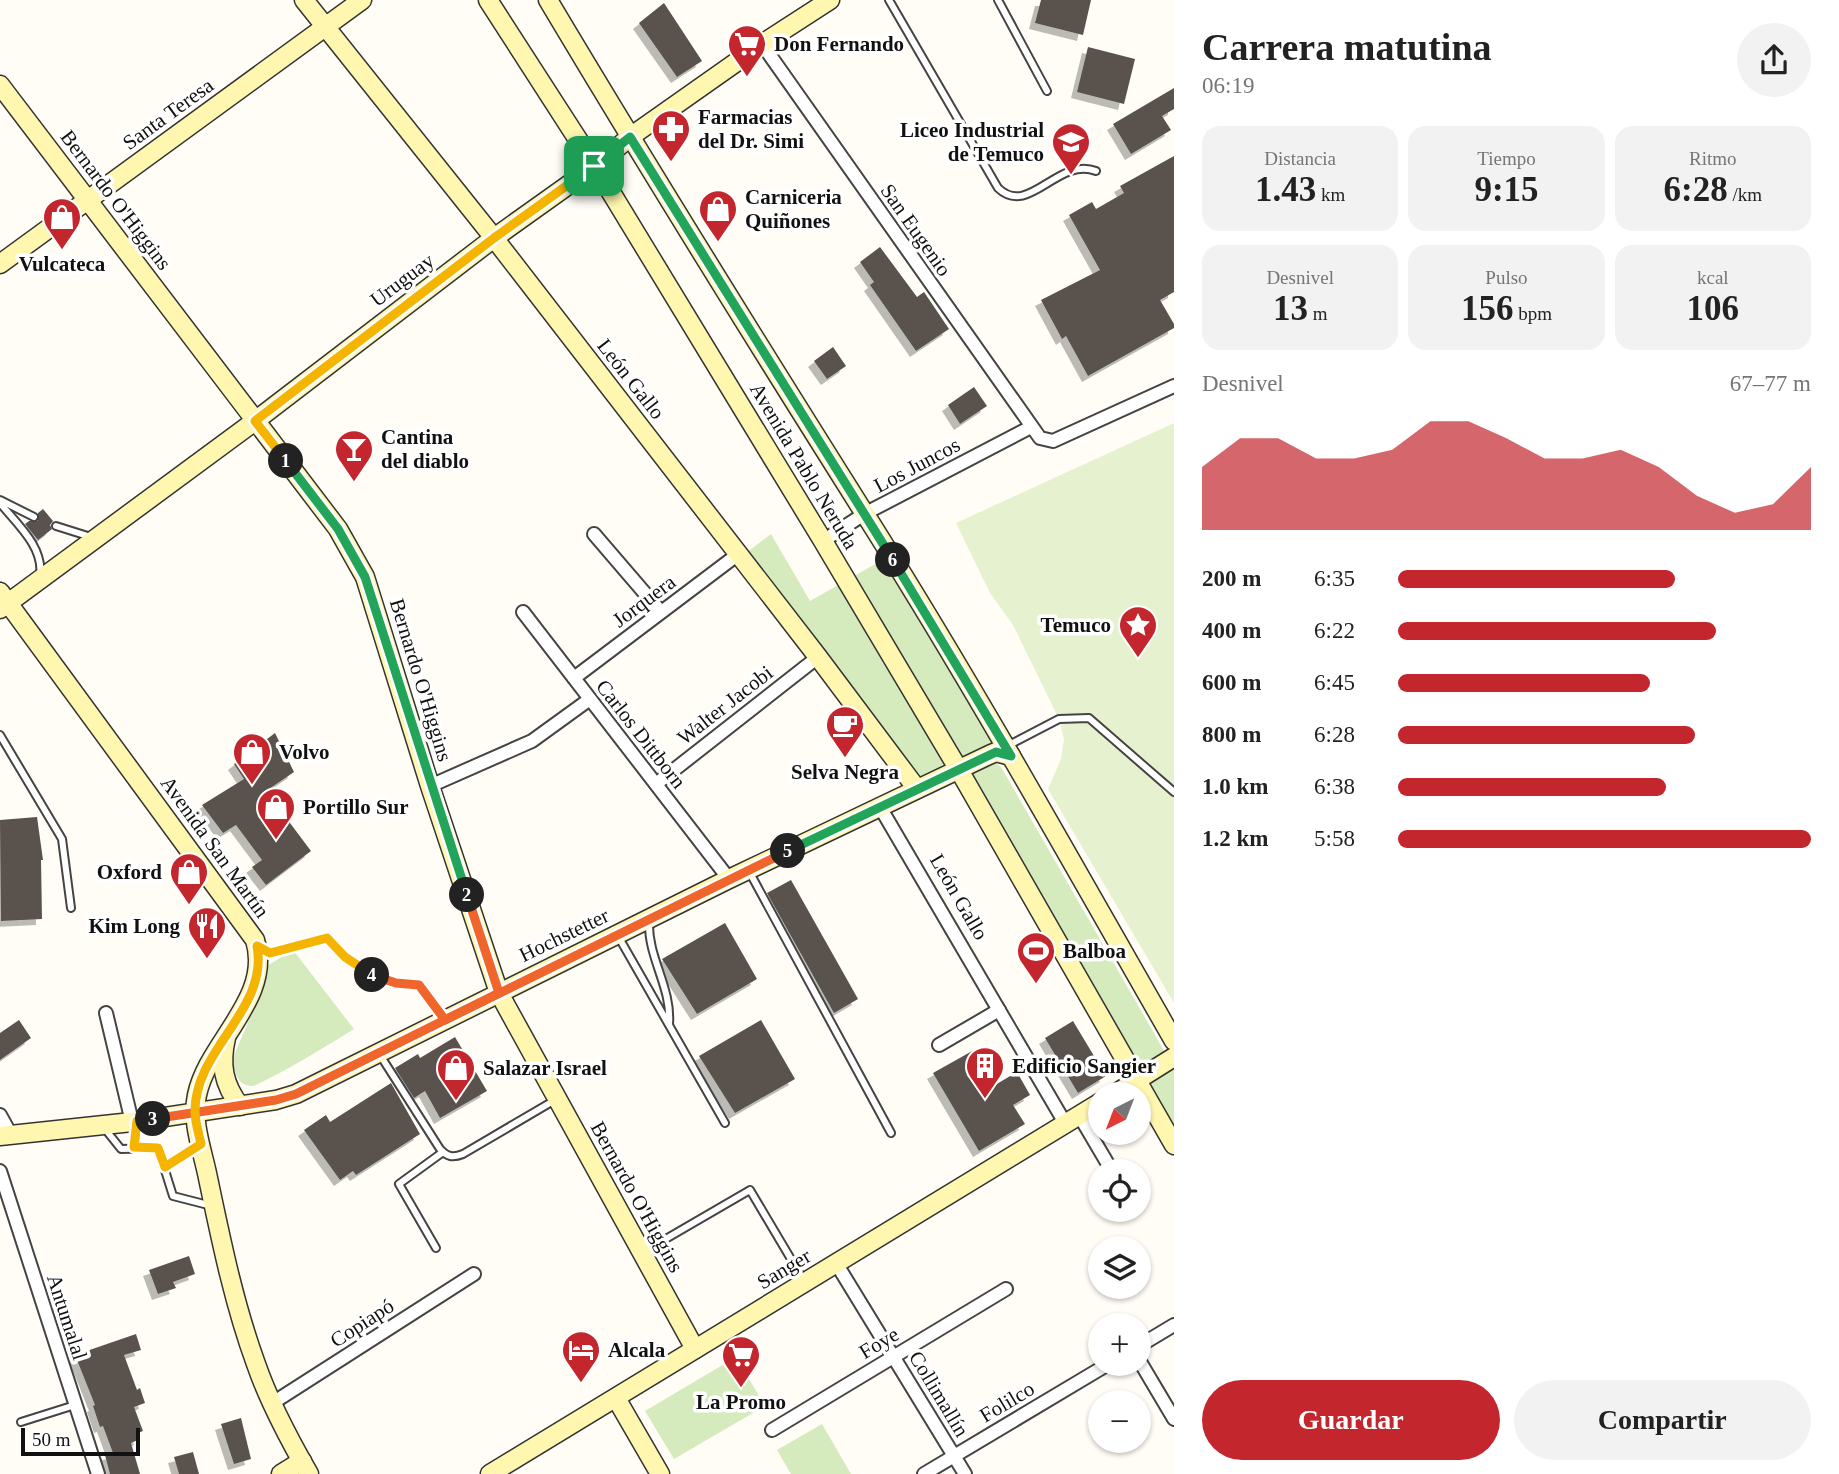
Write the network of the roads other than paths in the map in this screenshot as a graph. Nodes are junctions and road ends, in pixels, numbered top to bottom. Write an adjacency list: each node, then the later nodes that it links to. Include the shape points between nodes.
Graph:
1 (304, 0): 8 (main road, León Gallo)
2 (362, 0): 8 (main road, Santa Teresa)
3 (488, 0): 13 (main road, Avenida Pablo Neruda)
4 (548, 0): 12 (main road, Avenida Pablo Neruda)
5 (830, 0): 9 (main road, Uruguay)
6 (889, 0): 14 (lane, via 1003,192 1020,197 1075,168)
7 (998, 0): 11 (lane)
8 (325, 27): 15 (main road, Santa Teresa); 16 (main road, León Gallo)
9 (762, 44): 12 (main road, Uruguay); 20 (street, San Eugenio)
10 (0, 86): 15 (main road, Bernardo O'Higgins)
11 (1047, 91)
12 (630, 137): 13 (main road, Uruguay); 22 (main road, Avenida Pablo Neruda)
13 (594, 166): 16 (main road, Uruguay); 27 (main road, Avenida Pablo Neruda)
14 (1096, 171)
15 (87, 200): 17 (main road, Santa Teresa); 19 (main road, Bernardo O'Higgins)
16 (494, 238): 19 (main road, Uruguay); 28 (main road, León Gallo)
17 (2, 257)
18 (1174, 386): 20 (street, San Eugenio, via 1053,441 1040,438)
19 (255, 421): 26 (main road, Uruguay); 40 (main road, Bernardo O'Higgins, via 358,561)
20 (1031, 426): 22 (street, Los Juncos)
21 (0, 501): 23 (lane); 29 (lane, via 37,551 41,566)
22 (864, 514): 27 (street, Los Juncos); 37 (main road, Avenida Pablo Neruda)
23 (34, 517)
24 (56, 526): 26 (lane)
25 (594, 534): 32 (street)
26 (96, 538): 29 (main road, Uruguay)
27 (824, 541): 38 (main road, Avenida Pablo Neruda)
28 (737, 555): 32 (street, Jorquera); 33 (main road, León Gallo)
29 (36, 583): 30 (main road, Uruguay)
30 (3, 602): 49 (main road, Avenida San Martín)
31 (523, 612): 34 (street, Carlos Dittborn)
32 (661, 612): 34 (street, Jorquera)
33 (818, 657): 39 (street, Walter Jacobi); 41 (main road, León Gallo)
34 (574, 678): 35 (street, Carlos Dittborn)
35 (590, 699): 39 (street, Carlos Dittborn); 40 (street, via 532,741)
36 (0, 735): 46 (lane, via 62,839)
37 (1008, 752): 38 (main road, Hochstetter, via 996,752); 42 (lane, via 1059,719 1089,718); 56 (main road, Avenida Pablo Neruda)
38 (959, 770): 41 (main road, Hochstetter); 60 (main road, Avenida Pablo Neruda)
39 (656, 784): 45 (street, Carlos Dittborn)
40 (430, 786): 50 (main road, Bernardo O'Higgins)
41 (918, 789): 43 (main road, Hochstetter)
42 (1174, 792)
43 (880, 807): 44 (main road, Hochstetter); 51 (street, León Gallo)
44 (748, 869): 45 (main road, Hochstetter); 70 (lane)
45 (729, 879): 47 (main road, Hochstetter)
46 (71, 908)
47 (649, 919): 48 (main road, Hochstetter); 54 (lane, via 652,948 668,999)
48 (617, 935): 50 (main road, Hochstetter); 54 (lane)
49 (257, 946): 53 (lane, via 270,953 327,938 368,973 419,985); 55 (main road, Avenida San Martín, via 255,981)
50 (499, 993): 53 (main road, Hochstetter); 61 (main road, Bernardo O'Higgins)
51 (999, 1010): 57 (street); 66 (street, León Gallo)
52 (106, 1013): 67 (street)
53 (445, 1020): 58 (main road, Hochstetter)
54 (669, 1026): 68 (lane)
55 (226, 1035): 62 (main road, via 224,1077); 64 (main road, Avenida San Martín, via 201,1080)
56 (1174, 1041)
57 (939, 1045)
58 (379, 1053): 62 (main road, Hochstetter, via 296,1094); 75 (lane)
59 (1174, 1057): 60 (main road)
60 (1136, 1081): 73 (main road, Avenida Pablo Neruda)
61 (556, 1099): 75 (lane, via 463,1154 456,1157); 81 (main road, Bernardo O'Higgins)
62 (240, 1106): 64 (main road, Hochstetter)
63 (1088, 1110): 66 (main road, Sanger)
64 (194, 1112): 67 (main road, Hochstetter); 72 (main road, Avenida San Martín)
65 (0, 1115): 71 (street)
66 (1072, 1119): 76 (street, León Gallo); 82 (main road, Sanger)
67 (134, 1122): 69 (main road, Hochstetter); 74 (lane)
68 (725, 1123)
69 (101, 1125): 71 (main road, Hochstetter); 74 (lane, via 121,1149)
70 (891, 1133)
71 (5, 1136)
72 (201, 1144): 77 (lane); 79 (main road, Avenida San Martín)
73 (1174, 1145)
74 (134, 1147): 77 (lane, via 158,1148)
75 (443, 1152): 80 (lane, via 399,1184)
76 (1103, 1159)
77 (165, 1167): 79 (lane, via 173,1196)
78 (0, 1171): 94 (street, Antumalal)
79 (214, 1206): 93 (main road, Avenida San Martín, via 251,1350)
80 (436, 1248)
81 (642, 1254): 84 (lane, via 750,1190); 88 (main road, Bernardo O'Higgins)
82 (836, 1263): 84 (main road, Sanger); 89 (street, Collimallín)
83 (474, 1274): 93 (street, Copiapó)
84 (805, 1282): 88 (main road, Sanger)
85 (1006, 1289): 89 (street, Foye)
86 (1174, 1325): 87 (street)
87 (1151, 1339)
88 (695, 1349): 92 (main road, Sanger)
89 (894, 1357): 97 (street, Foye); 98 (street, Collimallín)
90 (1088, 1376): 98 (street, Folilco)
91 (1148, 1376): 95 (street)
92 (616, 1398): 102 (main road, Sanger); 103 (main road)
93 (271, 1404): 99 (main road, Avenida San Martín)
94 (75, 1405): 96 (lane); 100 (street, Antumalal)
95 (1174, 1419)
96 (21, 1422)
97 (772, 1430)
98 (954, 1456): 104 (street, Folilco); 105 (street, Collimallín)
99 (305, 1468): 101 (main road)
100 (98, 1474)
101 (281, 1474)
102 (490, 1474)
103 (660, 1474)
104 (924, 1474)
105 (965, 1474)

